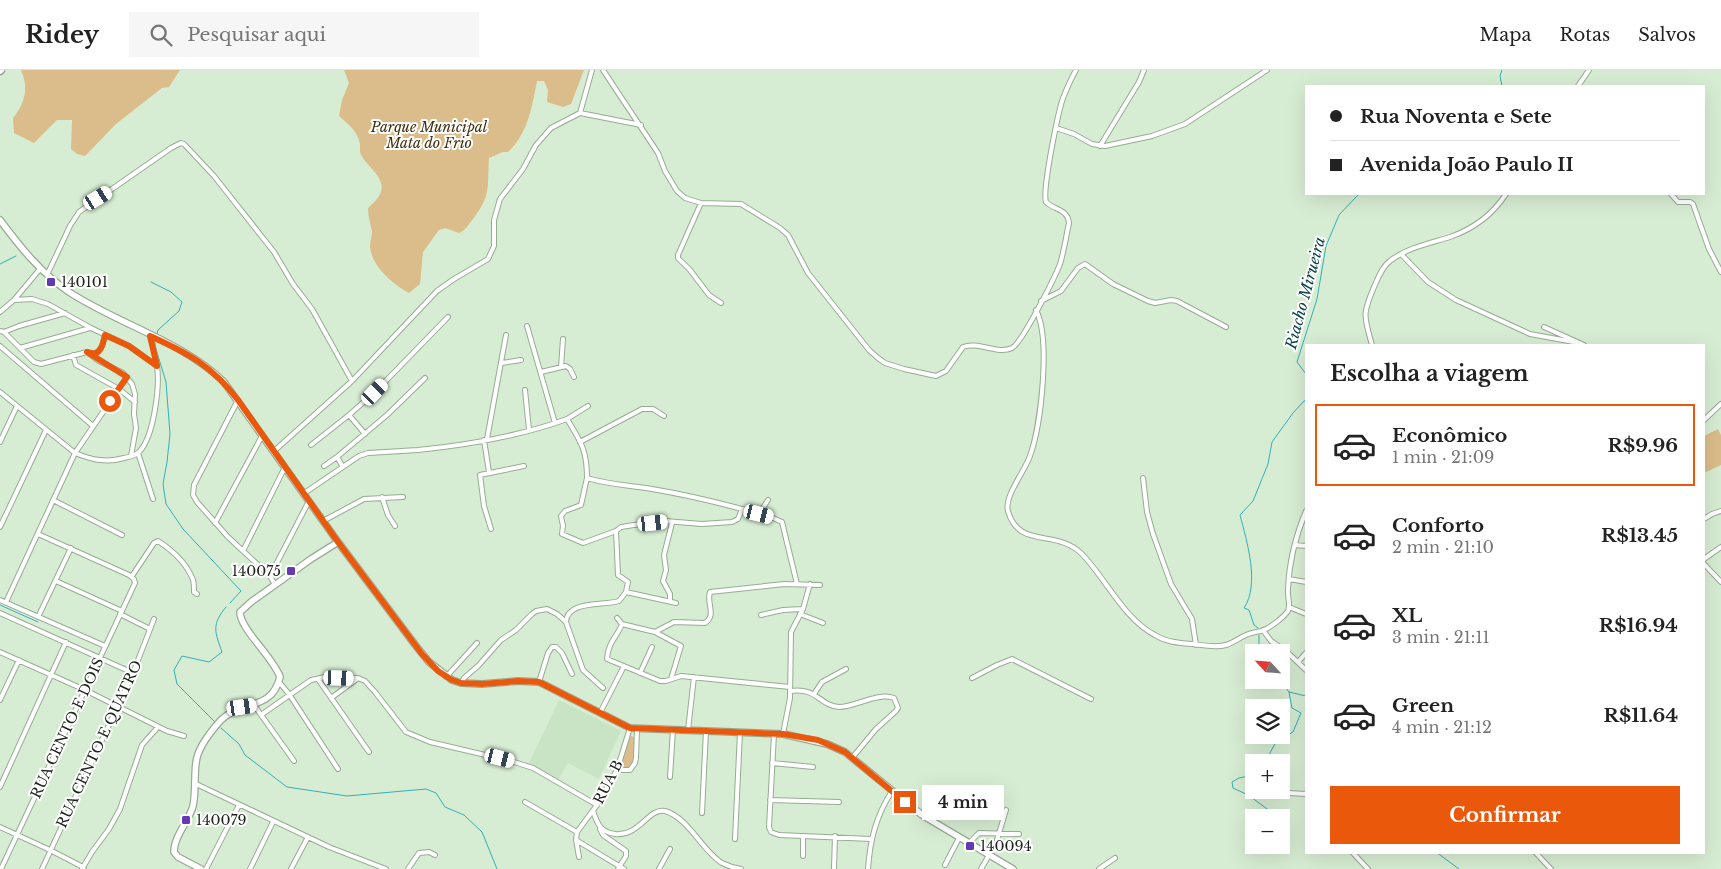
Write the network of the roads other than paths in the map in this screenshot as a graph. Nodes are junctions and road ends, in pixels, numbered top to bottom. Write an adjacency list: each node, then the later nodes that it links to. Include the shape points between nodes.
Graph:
1 (592, 70): 8 (street)
2 (604, 70): 9 (street)
3 (1076, 70): 10 (street, via 1063,99)
4 (1144, 70): 11 (street)
5 (1267, 70): 11 (street, via 1185,124 1152,136)
6 (1589, 70): 7 (street)
7 (1579, 85)
8 (580, 113): 9 (street); 50 (street, via 544,135 500,199 494,220 494,246 488,259 437,290)
9 (641, 125): 14 (street, via 677,192)
10 (1056, 128): 11 (street); 21 (street, via 1044,198 1048,204 1066,213 1069,223 1060,265)
11 (1100, 146)
12 (1505, 195): 16 (street, via 1483,220)
13 (1672, 195): 18 (street, via 1678,202 1693,204)
14 (701, 202): 22 (street, via 678,258 708,295); 23 (street, via 741,204 780,228 788,236 808,273 869,350 885,363 904,370 939,376 950,368 963,347 972,345 1006,350 1014,347)
15 (0, 220): 17 (main road)
16 (1402, 255): 36 (street, via 1386,264 1366,307 1365,319); 37 (street, via 1428,282 1456,300 1530,334)
17 (40, 269): 19 (main road); 20 (street)
18 (1721, 272)
19 (47, 275): 33 (main road, via 70,292); 50 (street, via 79,212 181,143 187,145 274,252 312,310)
20 (14, 300): 24 (street); 25 (street, via 38,300)
21 (1041, 301): 23 (street); 28 (street, via 1061,291 1078,268 1085,264 1126,291 1155,303 1177,301)
22 (721, 303)
23 (1036, 310): 146 (street, via 1042,326 1043,352 1038,421 1030,457 1008,500 1012,520 1026,534 1058,540 1074,547 1127,611 1155,635 1177,643)
24 (0, 312)
25 (65, 313): 30 (street); 31 (street)
26 (448, 318): 59 (street)
27 (527, 326): 46 (street)
28 (1226, 327)
29 (1544, 327): 37 (street)
30 (90, 328): 32 (street); 39 (street)
31 (2, 332): 39 (street)
32 (105, 335): 40 (street, via 97,353); 44 (street, via 129,346)
33 (150, 336): 44 (street); 54 (main road, via 206,365)
34 (506, 336): 43 (street)
35 (563, 339): 45 (street)
36 (1372, 344)
37 (1582, 344)
38 (0, 346): 64 (street)
39 (20, 348): 41 (street, via 38,364)
40 (87, 352): 41 (street); 47 (street)
41 (72, 355): 51 (street, via 76,365)
42 (521, 360): 43 (street)
43 (502, 363): 69 (street)
44 (157, 366): 75 (street, via 154,413 146,440)
45 (561, 367): 46 (street); 48 (street, via 568,366)
46 (541, 372): 63 (street)
47 (127, 377): 51 (street); 55 (street, via 134,390)
48 (574, 377)
49 (425, 378): 67 (street)
50 (352, 381): 73 (street)
51 (119, 389): 55 (street); 64 (street)
52 (525, 390): 66 (street)
53 (0, 392): 57 (street)
54 (238, 400): 68 (main road); 99 (street, via 194,485 193,496)
55 (135, 402): 76 (street, via 136,428)
56 (1721, 404): 62 (street)
57 (17, 406): 65 (street); 70 (street)
58 (588, 406): 61 (street)
59 (350, 415): 67 (street); 72 (street)
60 (664, 416): 71 (street, via 652,409 642,409)
61 (566, 419): 63 (street); 71 (street)
62 (1705, 419)
63 (555, 423): 66 (street)
64 (93, 426): 74 (street)
65 (46, 430): 74 (street); 101 (street)
66 (529, 430): 69 (street)
67 (365, 434): 77 (street)
68 (262, 436): 73 (main road); 99 (street)
69 (486, 439): 81 (street, via 368,453); 82 (street)
70 (0, 442)
71 (580, 442): 83 (street, via 587,458)
72 (311, 446)
73 (273, 452): 80 (main road)
74 (76, 453): 76 (street, via 105,461); 89 (street)
75 (138, 453): 76 (street); 87 (street)
76 (131, 456)
77 (336, 457): 78 (street); 81 (street)
78 (324, 466)
79 (524, 466): 82 (street)
80 (285, 467): 85 (main road); 111 (street)
81 (342, 468): 85 (street)
82 (489, 472): 102 (street, via 480,475)
83 (587, 478): 92 (street, via 608,484 662,490); 103 (street, via 580,505 561,514 561,533 583,542)
84 (1144, 478): 146 (street, via 1153,534 1171,584 1192,619)
85 (304, 494): 91 (main road)
86 (404, 496): 88 (street)
87 (153, 498)
88 (382, 498): 97 (street, via 364,499); 100 (street)
89 (52, 500): 104 (street); 105 (street)
90 (768, 500): 94 (street)
91 (309, 501): 97 (main road); 115 (street)
92 (742, 509): 94 (street); 98 (street, via 736,520 718,524)
93 (1721, 512): 96 (street)
94 (759, 514): 120 (street, via 782,522)
95 (1305, 515): 107 (street)
96 (1705, 518)
97 (323, 520): 106 (main road)
98 (672, 522): 103 (street, via 621,527); 124 (street, via 664,555 666,570 663,581 673,601)
99 (216, 523): 111 (street)
100 (395, 526)
101 (0, 528)
102 (491, 528)
103 (616, 531): 124 (street, via 618,576 629,582)
104 (38, 534): 110 (street); 127 (street)
105 (122, 535)
106 (338, 542): 122 (main road); 161 (main road, via 429,662)
107 (1295, 546): 108 (street); 116 (street)
108 (1305, 546)
109 (1721, 547): 112 (street)
110 (71, 548): 114 (street); 117 (street)
111 (243, 551): 115 (street)
112 (1705, 558)
113 (1705, 565): 119 (street)
114 (132, 576): 125 (street, via 158,541 185,566); 131 (street, RUA CENTO E DOIS, via 134,586)
115 (270, 576): 122 (street)
116 (1289, 579): 118 (street); 128 (street)
117 (56, 581): 131 (street); 135 (street)
118 (1305, 582)
119 (1721, 582)
120 (797, 584): 121 (street); 143 (street, via 710,592 711,617 708,621 674,622)
121 (810, 584): 123 (street); 129 (street)
122 (275, 585): 167 (main road, via 242,609 240,616 275,665)
123 (820, 585)
124 (626, 592): 138 (street, via 619,601 586,605 571,611)
125 (197, 594)
126 (0, 600): 127 (street)
127 (6, 602): 135 (street)
128 (1289, 607): 133 (street); 142 (street)
129 (803, 609): 132 (street); 134 (street)
130 (0, 613): 144 (street)
131 (121, 613): 141 (street); 147 (street, RUA CENTO E DOIS)
132 (800, 614): 139 (street); 171 (street, via 791,632)
133 (1305, 614)
134 (761, 615)
135 (38, 617): 147 (street)
136 (617, 618): 140 (street)
137 (154, 619): 141 (street, RUA CENTO E QUATRO)
138 (566, 622): 169 (street, via 551,610 536,611 501,640); 170 (street, via 583,670)
139 (823, 623)
140 (622, 624): 143 (street); 154 (street, via 613,637 607,656)
141 (150, 629): 158 (street, RUA CENTO E QUATRO)
142 (1264, 630): 146 (street, via 1225,645); 153 (street, via 1271,641)
143 (655, 632): 166 (street, via 682,649)
144 (66, 642): 151 (street); 160 (street)
145 (477, 643): 161 (street)
146 (1196, 645)
147 (105, 646): 151 (street, RUA CENTO E DOIS)
148 (652, 648): 157 (street)
149 (0, 652): 152 (street)
150 (1305, 654): 153 (street)
151 (100, 658): 158 (street); 172 (street, RUA CENTO E DOIS)
152 (19, 660): 160 (street); 177 (street)
153 (1298, 662): 156 (street)
154 (624, 666): 157 (street); 180 (street)
155 (846, 668): 174 (street, via 822,682)
156 (1305, 669)
157 (640, 672): 166 (street, via 660,681)
158 (133, 673): 179 (street, RUA CENTO E QUATRO)
159 (572, 674): 168 (street, via 562,654 552,647)
160 (51, 675): 172 (street); 201 (street)
161 (446, 676): 169 (main road)
162 (694, 677): 166 (street); 171 (street); 186 (street)
163 (318, 678): 164 (street); 173 (street); 175 (street)
164 (358, 678): 175 (street); 209 (street, via 375,692 406,732 430,742 533,768)
165 (972, 678): 176 (street, via 1012,659)
166 (671, 679)
167 (279, 680): 173 (street); 178 (main road, via 276,689)
168 (538, 681): 169 (main road); 180 (main road)
169 (461, 683)
170 (603, 688)
171 (791, 689): 174 (street); 190 (street)
172 (85, 690): 179 (street); 219 (street, RUA CENTO E DOIS)
173 (289, 694): 181 (street); 197 (street)
174 (814, 694): 193 (street, via 839,707 894,698 898,708)
175 (331, 698): 192 (street)
176 (1091, 699)
177 (0, 700)
178 (254, 705): 181 (street); 200 (main road, via 231,712 215,729 197,757)
179 (118, 706): 182 (street); 230 (street, RUA CENTO E QUATRO)
180 (600, 713): 183 (main road)
181 (261, 715): 194 (street)
182 (158, 726): 191 (street); 240 (street, via 142,745 120,809)
183 (630, 728): 184 (main road); 198 (street, RUA B)
184 (637, 729): 185 (main road); 198 (street, via 635,763 630,770)
185 (673, 729): 186 (main road); 199 (street)
186 (688, 730): 187 (main road)
187 (706, 731): 188 (main road); 212 (street)
188 (740, 732): 189 (main road); 224 (street)
189 (774, 734): 190 (main road); 195 (street)
190 (783, 734): 193 (main road, via 818,740)
191 (184, 736)
192 (369, 752)
193 (852, 758): 202 (main road)
194 (294, 761)
195 (772, 764): 196 (street); 205 (street)
196 (813, 768)
197 (338, 769)
198 (617, 770): 209 (street, RUA B)
199 (670, 777)
200 (194, 783): 208 (street); 245 (main road, via 193,805 174,852)
201 (0, 787)
202 (892, 791): 223 (main road, via 922,816); 225 (street, via 879,814)
203 (1290, 793): 204 (street)
204 (1305, 794)
205 (770, 800): 207 (street); 220 (street, via 769,830 773,834)
206 (525, 802): 216 (street)
207 (839, 802)
208 (239, 805): 213 (street); 246 (street)
209 (597, 806): 210 (street, RUA B)
210 (593, 810): 215 (street); 216 (street, RUA B)
211 (1006, 810): 217 (street)
212 (702, 812)
213 (273, 822): 222 (street); 247 (street)
214 (0, 827): 219 (street)
215 (600, 828): 241 (street, via 603,835 626,851); 253 (street, via 608,833 627,834 651,815 665,811 681,821 720,862)
216 (577, 832): 226 (street)
217 (999, 834): 218 (street); 227 (street); 228 (street, via 979,833)
218 (1019, 834)
219 (17, 835): 230 (street); 243 (street, RUA CENTO E DOIS)
220 (803, 836): 221 (street); 234 (street)
221 (834, 836): 225 (street); 242 (street)
222 (308, 837): 238 (street); 248 (street)
223 (960, 838): 228 (main road); 239 (street)
224 (735, 839)
225 (871, 839): 254 (street)
226 (576, 840): 236 (street); 241 (street)
227 (997, 840)
228 (969, 843): 235 (main road)
229 (670, 849): 252 (street)
230 (50, 850): 240 (street); 244 (street, RUA CENTO E QUATRO)
231 (1354, 854): 258 (street)
232 (1537, 854): 259 (street)
233 (435, 855): 251 (street, via 420,853)
234 (803, 856)
235 (989, 856): 255 (street); 256 (main road)
236 (579, 857)
237 (1115, 858): 257 (street)
238 (371, 864): 249 (street); 250 (street)
239 (945, 865)
240 (83, 868)
241 (620, 868)
242 (834, 868)
243 (1, 869)
244 (42, 869)
245 (201, 869)
246 (206, 869)
247 (250, 869)
248 (291, 869)
249 (373, 869)
250 (386, 869)
251 (408, 869)
252 (659, 869)
253 (741, 869)
254 (868, 869)
255 (982, 869)
256 (1013, 869)
257 (1100, 869)
258 (1368, 869)
259 (1551, 869)

